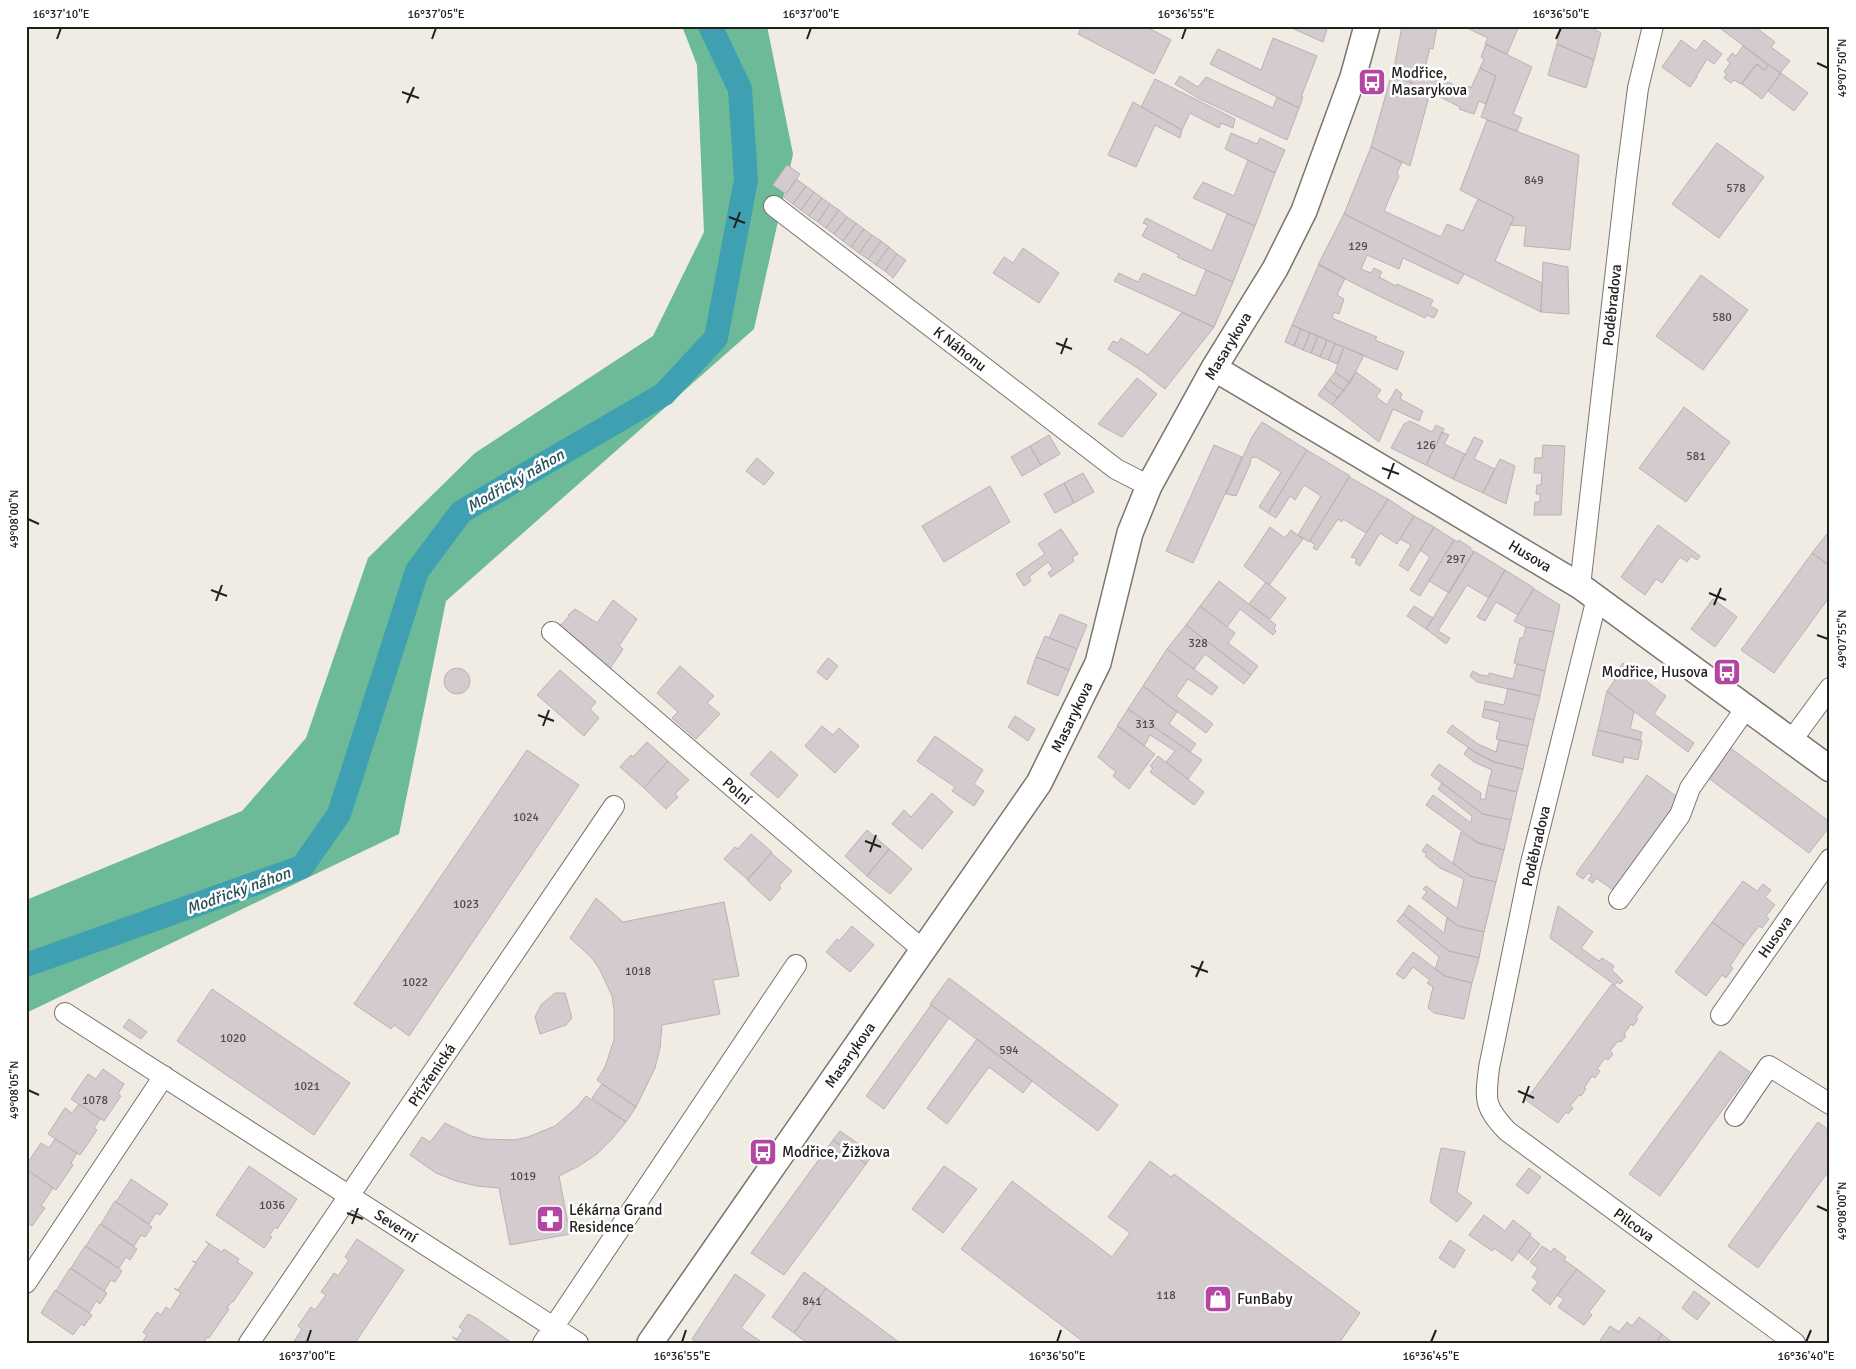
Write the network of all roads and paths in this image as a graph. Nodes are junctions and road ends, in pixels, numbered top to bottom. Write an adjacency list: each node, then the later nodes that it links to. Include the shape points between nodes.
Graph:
1 (1367, 26): 4 (street, Masarykova, via 1354,77 1304,211 1275,269)
2 (1653, 26): 6 (street, Poděbradova, via 1638,88 1629,154)
3 (774, 206): 5 (street, K Náhonu, via 1116,469)
4 (1214, 368): 5 (street, Masarykova); 6 (street, Husova)
5 (1148, 486): 15 (street, Masarykova, via 1130,533 1098,663 1039,783)
6 (1589, 592): 9 (street, Husova); 20 (street, Poděbradova, via 1530,867)
7 (552, 632): 15 (street, Polní)
8 (1830, 688): 10 (street)
9 (1746, 708): 10 (street, Husova); 14 (street, via 1690,788 1680,815)
10 (1791, 741): 11 (street, Husova)
11 (1830, 769)
12 (614, 806): 23 (street, Přízřenická)
13 (1830, 859): 18 (street, Husova)
14 (1619, 899)
15 (923, 950): 28 (street, Masarykova)
16 (796, 965): 25 (street)
17 (65, 1014): 19 (street, Severní)
18 (1721, 1015)
19 (164, 1076): 23 (street, Severní); 24 (street)
20 (1486, 1096): 29 (street, Pilcova, via 1493,1116 1507,1131)
21 (1830, 1104): 22 (street, via 1769,1066)
22 (1734, 1116)
23 (350, 1196): 25 (street, Severní); 26 (street, Přízřenická)
24 (26, 1283)
25 (548, 1335): 27 (street, Severní)
26 (249, 1343)
27 (578, 1343)
28 (650, 1343)
29 (1795, 1343)

